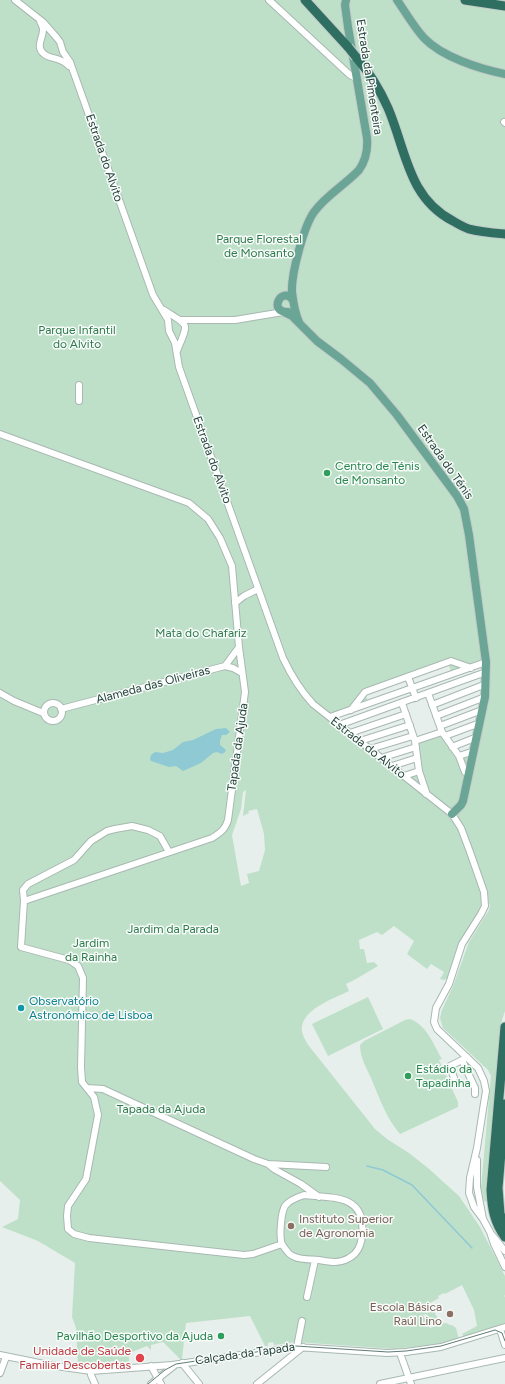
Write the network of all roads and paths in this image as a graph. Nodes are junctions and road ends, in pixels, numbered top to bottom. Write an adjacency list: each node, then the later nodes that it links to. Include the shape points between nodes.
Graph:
1 (15, 0): 8 (street, Estrada do Alvito)
2 (269, 0): 15 (street)
3 (305, 0): 16 (highway, bridge, via 348,47 380,91 410,173 427,201 436,210 456,222)
4 (346, 0): 15 (main road, Estrada da Pimenteira, via 345,11)
5 (398, 0): 14 (main road, via 424,38 436,48 461,60)
6 (465, 0): 7 (highway)
7 (505, 6)
8 (39, 18): 9 (street, Estrada do Alvito); 10 (street, via 43,29)
9 (57, 38): 10 (street, via 47,36); 11 (street, Estrada do Alvito)
10 (41, 40): 12 (street, via 41,51)
11 (61, 45): 12 (street, via 58,53); 13 (street, Estrada do Alvito)
12 (50, 56): 13 (street, via 65,62)
13 (73, 71): 20 (street, Estrada do Alvito, via 153,295)
14 (505, 74)
15 (356, 78): 17 (main road, Estrada da Pimenteira, via 367,138 365,159 360,170 320,204 311,217 304,232)
16 (505, 232)
17 (293, 277): 18 (main road, Estrada da Pimenteira); 19 (main road, Estrada da Pimenteira)
18 (280, 299): 19 (main road, via 288,296); 21 (main road, via 278,307); 22 (street, Estrada da Pimenteira, via 271,309)
19 (294, 302): 21 (main road, Estrada da Pimenteira, via 291,311); 26 (main road, Estrada do Ténis)
20 (163, 310): 23 (street, Estrada do Alvito); 25 (street, Estrada do Alvito)
21 (284, 312): 22 (street, Estrada da Pimenteira); 26 (main road, Estrada do Ténis)
22 (259, 316): 24 (street, Estrada da Pimenteira, via 236,320)
23 (179, 320): 24 (street, Estrada da Pimenteira); 25 (street, via 171,321); 27 (street, via 185,325)
24 (204, 320): 27 (street, Estrada da Pimenteira)
25 (169, 326): 28 (street, Estrada do Alvito)
26 (301, 326): 38 (main road, Estrada do Ténis, via 375,389 464,509)
27 (184, 332): 28 (street, via 179,336); 29 (street)
28 (172, 334): 29 (street, Estrada do Alvito)
29 (177, 351): 34 (street, Estrada do Alvito, via 181,374)
30 (79, 385): 31 (street)
31 (79, 401)
32 (0, 434): 33 (street, Tapada da Ajuda, via 189,503 208,519 220,538 232,566)
33 (234, 589): 35 (street); 36 (street, Tapada da Ajuda)
34 (258, 589): 35 (street); 58 (street, Estrada do Alvito, via 290,674 313,704)
35 (244, 596): 36 (street)
36 (235, 603): 37 (street, Tapada da Ajuda)
37 (239, 647): 39 (street); 42 (street, Tapada da Ajuda)
38 (485, 658): 40 (street); 41 (main road, Estrada do Ténis)
39 (225, 666): 42 (street, Alameda das Oliveiras); 52 (street, Alameda das Oliveiras)
40 (471, 668): 43 (street, via 451,661); 45 (street)
41 (486, 672): 44 (main road, Estrada do Ténis); 47 (street)
42 (242, 674): 79 (street, Tapada da Ajuda, via 245,702 226,828 212,838)
43 (408, 676): 45 (street); 53 (street, via 365,692)
44 (486, 684): 48 (main road, Estrada do Ténis); 51 (street)
45 (412, 688): 49 (street); 53 (street)
46 (0, 693): 55 (street)
47 (428, 693): 49 (street); 51 (street)
48 (485, 697): 54 (main road, Estrada do Ténis); 57 (street)
49 (416, 698): 50 (street)
50 (402, 703): 56 (street); 60 (street)
51 (432, 705): 57 (street)
52 (61, 709): 55 (street, via 57,704 50,703 44,708); 55 (street, via 61,716 56,721 48,721)
53 (351, 710): 58 (street)
54 (482, 710): 59 (main road, Estrada do Ténis); 62 (street)
55 (43, 713)
56 (406, 714): 61 (street); 63 (street)
57 (436, 716): 62 (street)
58 (330, 717): 60 (street, Estrada do Alvito)
59 (480, 723): 62 (street); 64 (main road, Estrada do Ténis)
60 (339, 725): 63 (street, Estrada do Alvito)
61 (410, 725): 65 (street); 66 (street)
62 (443, 731): 66 (street); 67 (street)
63 (350, 733): 65 (street, Estrada do Alvito)
64 (476, 737): 67 (street); 69 (main road, Estrada do Ténis)
65 (360, 741): 68 (street, Estrada do Alvito)
66 (415, 741): 68 (street); 71 (street); 72 (street)
67 (452, 747): 70 (street)
68 (370, 750): 71 (street, Estrada do Alvito)
69 (474, 751): 70 (street); 75 (main road, Estrada do Ténis)
70 (459, 756): 75 (street, via 465,772)
71 (381, 758): 73 (street, Estrada do Alvito)
72 (417, 758): 73 (street); 74 (street)
73 (392, 766): 76 (street, Estrada do Alvito)
74 (419, 771): 76 (street); 77 (street)
75 (469, 774): 78 (main road, Estrada do Ténis, via 462,803)
76 (404, 776): 77 (street, Estrada do Alvito)
77 (426, 794): 78 (street, Estrada do Alvito)
78 (452, 814): 82 (street, Estrada do Alvito, via 461,828 470,852 484,892 485,906 462,944 434,1019 437,1029)
79 (169, 852): 80 (street, Tapada da Ajuda); 80 (street, via 160,836 148,830 132,826 115,828 90,841 74,860 28,884 23,890)
80 (24, 901): 84 (street, via 21,947 69,960 78,966 83,978 81,1067 82,1082)
81 (505, 1027): 92 (highway, via 492,1190 495,1219)
82 (464, 1058): 83 (street, via 450,1066); 85 (street); 91 (street, Estrada do Alvito, via 478,1068 485,1083 477,1148 477,1187 483,1219)
83 (454, 1078)
84 (88, 1088): 87 (street, via 103,1089); 93 (street, via 94,1097 98,1115 86,1179 68,1206 68,1229 74,1234 105,1240 244,1255)
85 (476, 1094)
86 (505, 1104): 90 (highway, via 498,1188 500,1214)
87 (268, 1164): 88 (street); 89 (street)
88 (326, 1167)
89 (319, 1197): 93 (street, via 304,1195 285,1206 282,1218); 95 (street, via 350,1202 356,1207 363,1228 362,1241 350,1258 335,1263)
90 (505, 1224)
91 (490, 1232): 94 (street); 96 (street)
92 (505, 1237)
93 (282, 1244): 95 (street, via 294,1257)
94 (505, 1251)
95 (315, 1260): 97 (street)
96 (505, 1267)
97 (307, 1297)
98 (302, 1321): 101 (street)
99 (502, 1328): 100 (street); 102 (street, Calçada da Tapada, via 441,1347)
100 (505, 1345)
101 (300, 1347): 102 (street, Calçada da Tapada); 105 (street, Calçada da Tapada); 114 (street)
102 (400, 1353): 110 (street)
103 (3, 1356): 107 (street, Calçada da Tapada); 108 (street)
104 (505, 1358): 110 (street)
105 (179, 1364): 106 (street, Calçada da Tapada); 109 (street); 113 (street)
106 (151, 1366): 107 (street, Calçada da Tapada); 109 (street)
107 (91, 1371): 111 (street)
108 (0, 1373)
109 (160, 1381): 112 (street)
110 (410, 1381): 115 (street)
111 (95, 1384)
112 (151, 1384)
113 (199, 1384)
114 (257, 1384)
115 (380, 1384)

